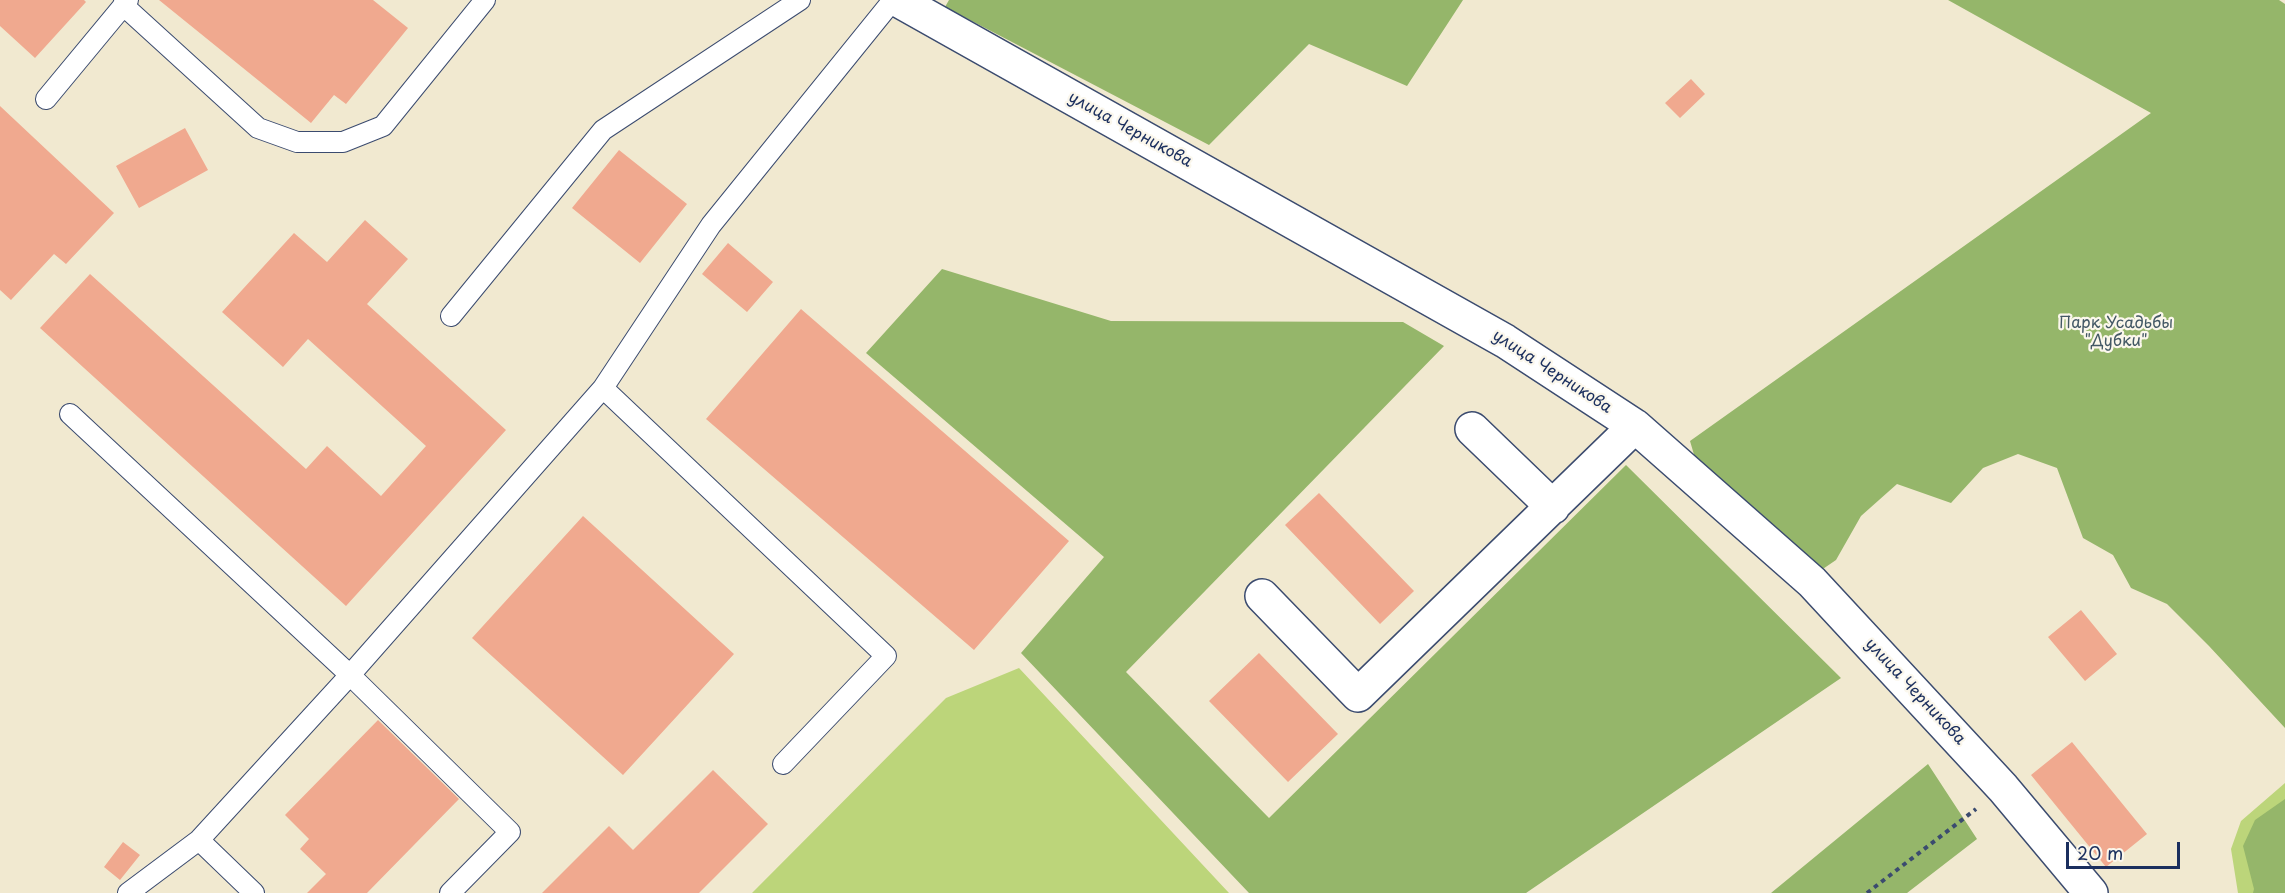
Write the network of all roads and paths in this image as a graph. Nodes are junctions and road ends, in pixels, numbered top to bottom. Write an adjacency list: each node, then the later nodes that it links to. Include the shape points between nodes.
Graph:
1 (485, 0): 5 (lane, via 383,126 343,141 297,142 258,128)
2 (800, 0): 7 (lane, via 603,130)
3 (893, 0): 8 (lane, via 711,225)
4 (898, 0): 10 (street, улица Черникова, via 1505,341)
5 (125, 3): 6 (lane)
6 (46, 99)
7 (451, 316)
8 (603, 388): 14 (lane); 15 (lane, via 886,656)
9 (70, 414): 14 (lane)
10 (1635, 426): 12 (street); 16 (street, улица Черникова, via 1812,582)
11 (1472, 429): 12 (street)
12 (1553, 507): 13 (street, via 1358,695)
13 (1262, 596)
14 (350, 675): 17 (lane); 20 (lane, via 510,832)
15 (783, 764)
16 (2004, 788): 21 (path); 22 (street, улица Черникова)
17 (199, 840): 18 (lane); 19 (lane)
18 (128, 893)
19 (254, 893)
20 (450, 893)
21 (1867, 893)
22 (2091, 893)

